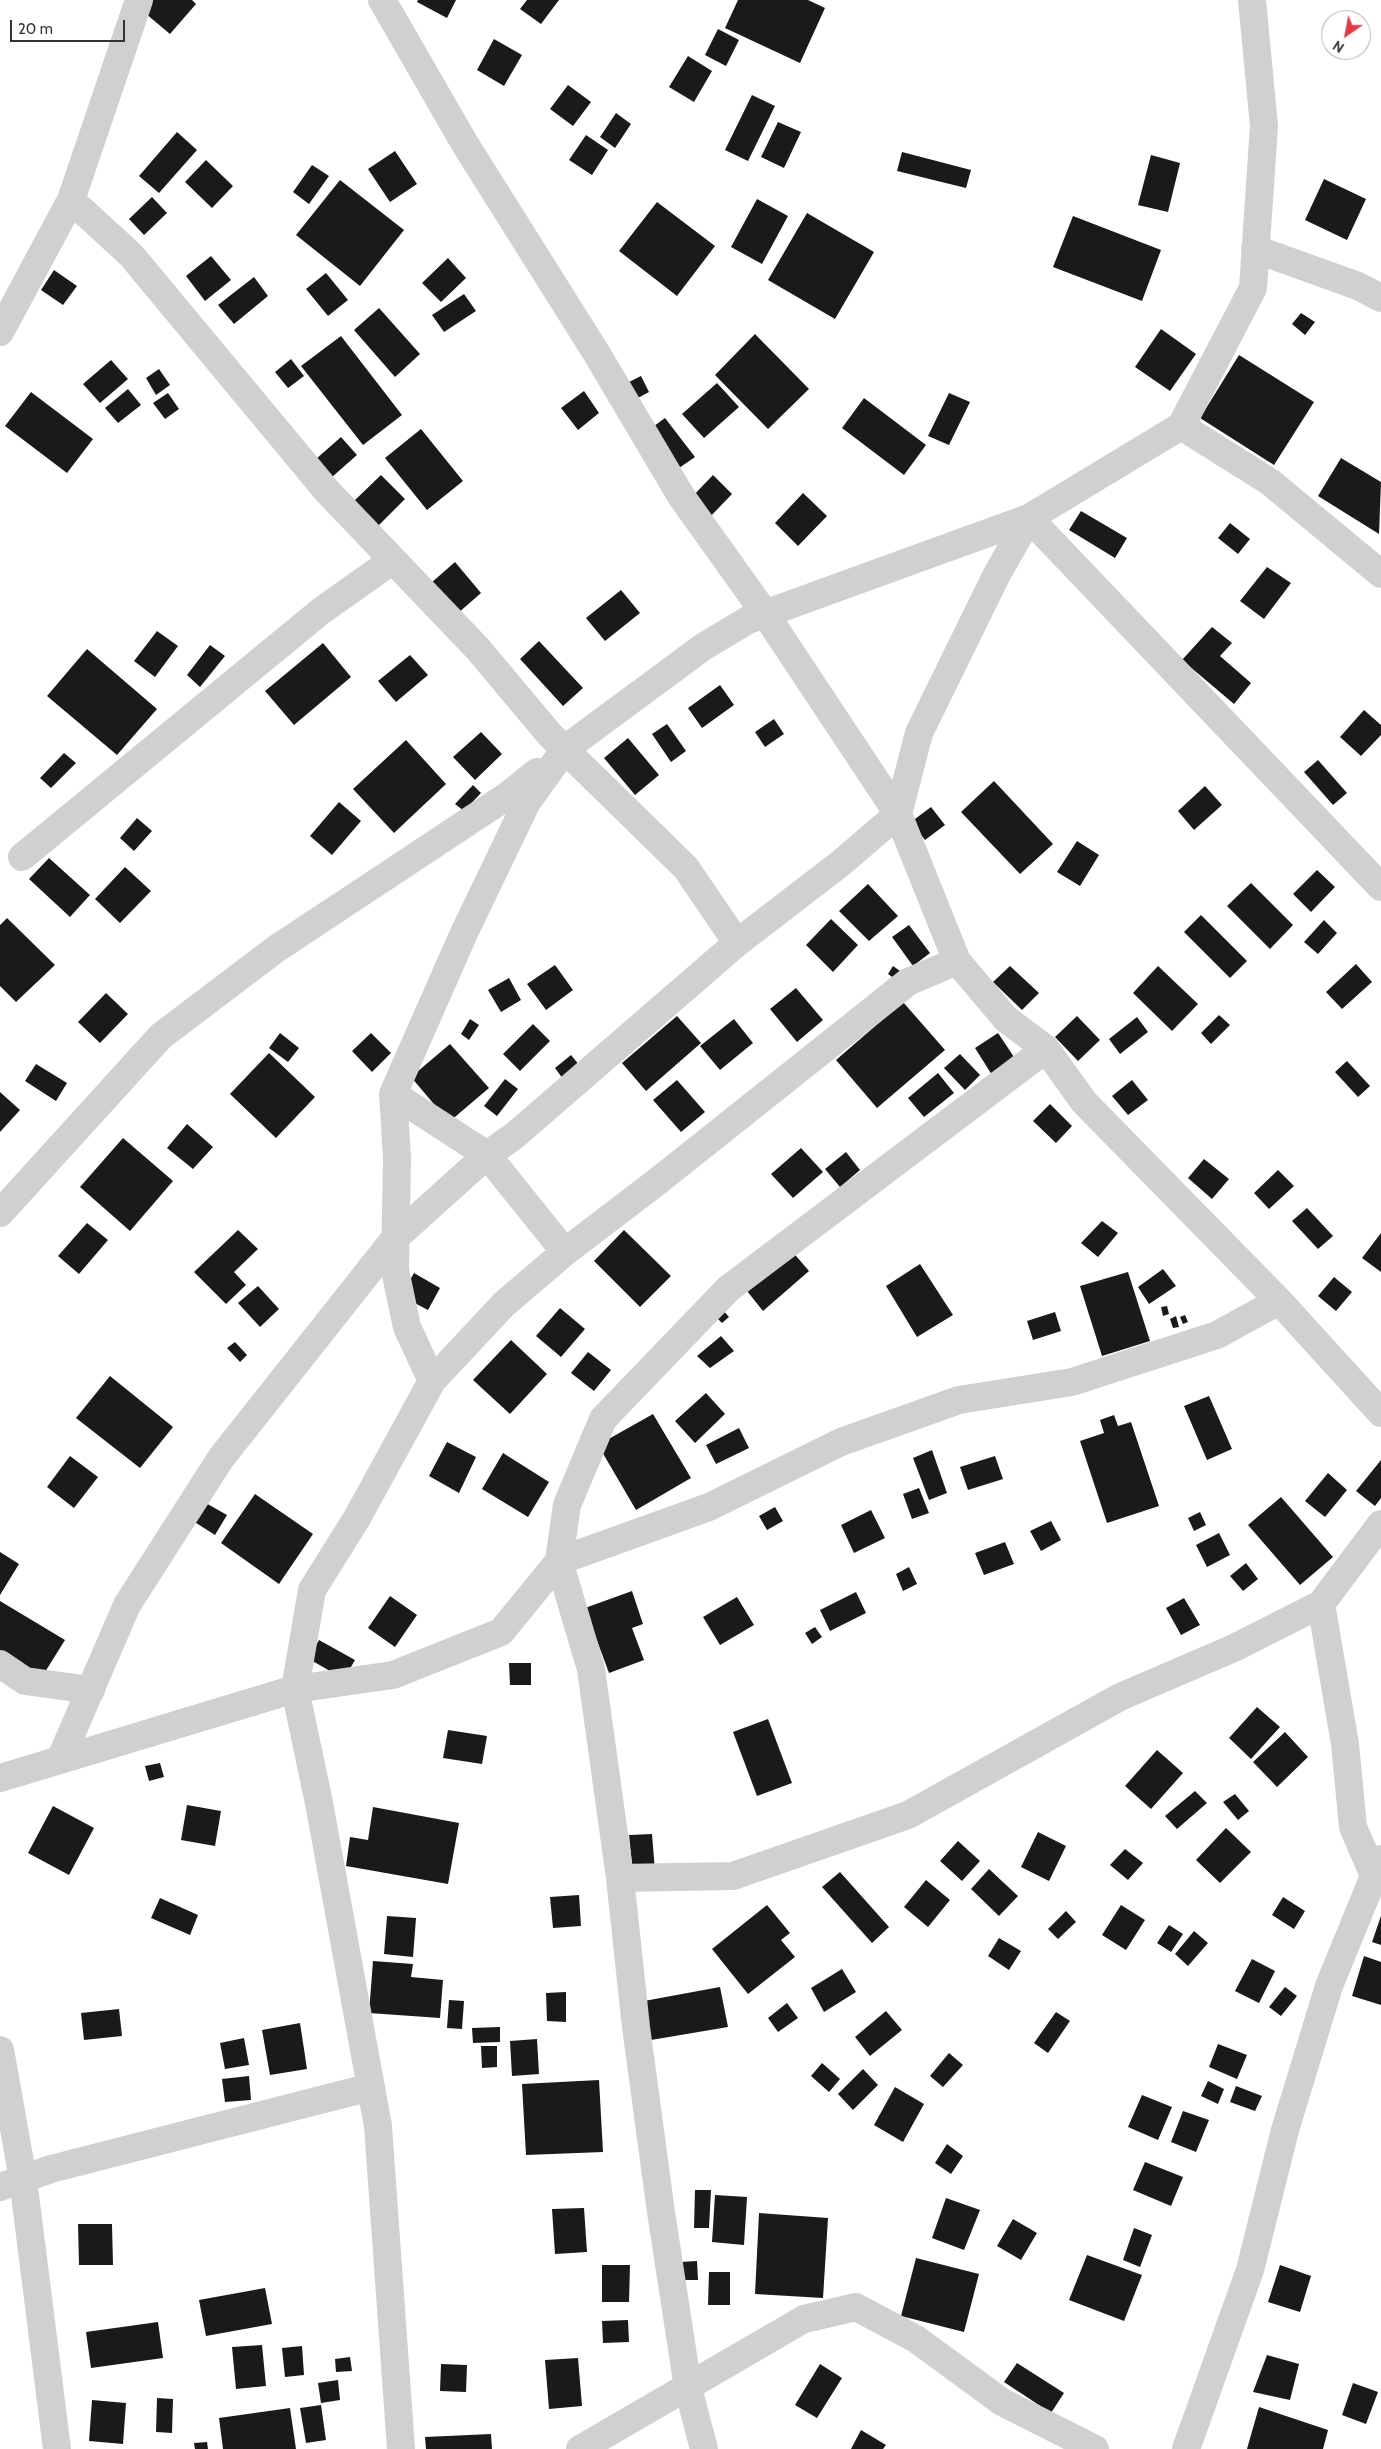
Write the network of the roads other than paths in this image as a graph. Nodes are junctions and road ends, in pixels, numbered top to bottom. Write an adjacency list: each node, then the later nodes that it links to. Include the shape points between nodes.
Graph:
1 (139, 0): 4 (street)
2 (382, 0): 12 (street, via 465,144 597,354 680,496)
3 (1252, 0): 5 (street, via 1264,126)
4 (71, 200): 7 (street); 10 (street, via 131,255 327,491)
5 (1255, 249): 6 (street, via 1358,286); 8 (street, via 1253,288)
6 (1381, 298)
7 (0, 332)
8 (1181, 426): 9 (street); 11 (street, via 1270,482)
9 (1029, 518): 12 (street); 14 (street, via 997,574 919,733); 16 (street)
10 (393, 560): 13 (street, via 478,649); 15 (street, via 321,611)
11 (1381, 574)
12 (766, 615): 13 (street, via 748,620 703,647); 14 (street)
13 (565, 750): 17 (street, via 686,868); 20 (street, via 527,802 464,933); 22 (street, via 507,796 276,949 161,1036)
14 (898, 814): 17 (street); 18 (street)
15 (22, 857)
16 (1381, 887)
17 (737, 943): 21 (street, via 514,1136)
18 (957, 961): 19 (street, via 1006,1019); 24 (street, via 908,982)
19 (1046, 1049): 25 (street, via 1084,1102); 29 (street, via 728,1289 666,1352 602,1420 567,1505)
20 (393, 1094): 21 (street); 23 (street, via 397,1158)
21 (487, 1155): 23 (street); 24 (street)
22 (0, 1213)
23 (396, 1237): 26 (street, via 395,1270 407,1327); 33 (street, via 221,1458 127,1605)
24 (565, 1252): 26 (street, via 504,1304)
25 (1280, 1301): 27 (street); 29 (street, via 1217,1335 1072,1382 959,1400 841,1442 709,1507)
26 (432, 1381): 32 (street, via 362,1511 312,1590)
27 (1381, 1413)
28 (1381, 1524): 30 (street)
29 (559, 1561): 32 (street, via 501,1632 393,1675); 37 (street, via 591,1669)
30 (1321, 1604): 36 (street, via 1344,1744 1353,1827); 37 (street, via 1234,1648 1120,1697 908,1815 733,1876)
31 (0, 1664): 33 (street, via 25,1681)
32 (295, 1689): 34 (street); 39 (street)
33 (91, 1690): 34 (street)
34 (60, 1760): 35 (street)
35 (0, 1778)
36 (1377, 1867): 47 (street, via 1329,1986 1284,2130 1250,2270)
37 (620, 1878): 41 (street, via 636,2027)
38 (0, 2050): 40 (street)
39 (371, 2087): 40 (street, via 51,2169); 43 (street, via 378,2126)
40 (12, 2183): 42 (street)
41 (688, 2388): 44 (street); 45 (street); 46 (street, via 804,2319 856,2307 916,2339 1002,2402)
42 (57, 2449)
43 (401, 2449)
44 (580, 2449)
45 (704, 2449)
46 (1095, 2449)
47 (1186, 2449)

